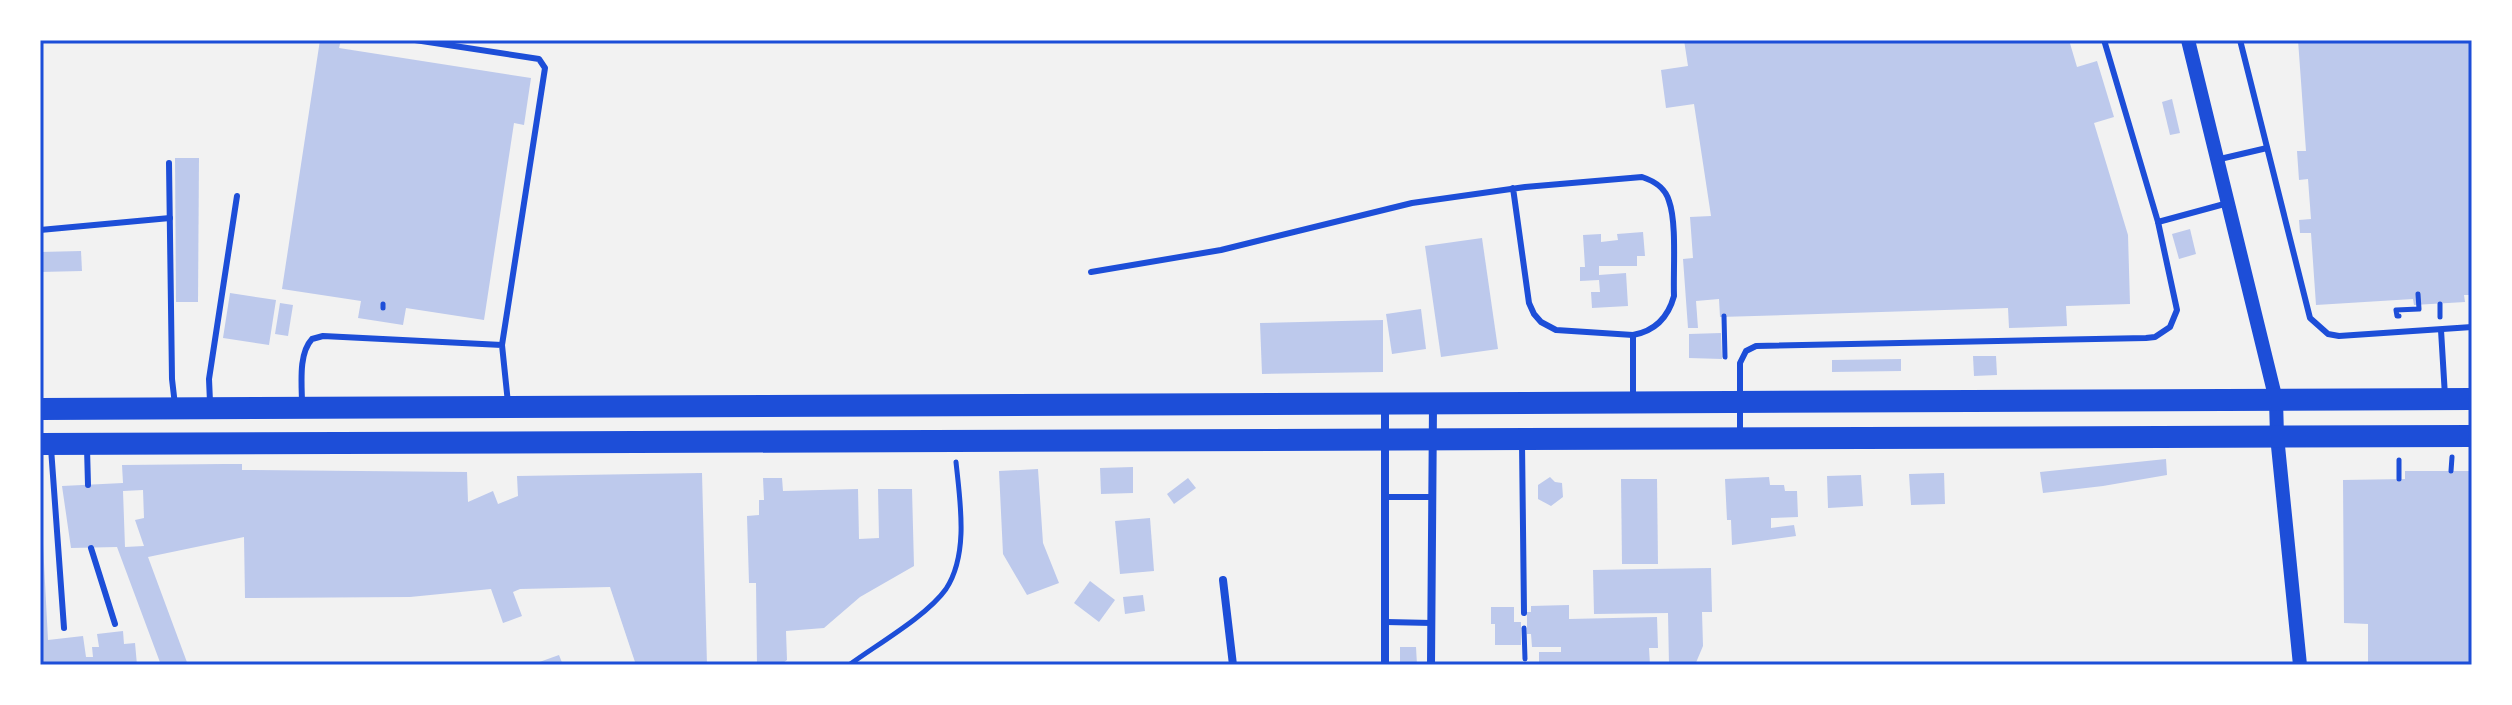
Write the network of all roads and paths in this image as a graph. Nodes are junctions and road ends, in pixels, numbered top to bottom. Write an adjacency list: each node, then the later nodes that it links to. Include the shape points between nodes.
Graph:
1 (415, 40): 23 (lane, via 534,58 545,68)
2 (2104, 40): 12 (lane)
3 (2188, 40): 6 (street)
4 (2240, 40): 5 (lane)
5 (2267, 148): 6 (lane); 21 (lane, via 2310,318 2318,327 2339,336)
6 (2217, 160): 10 (street)
7 (169, 163): 11 (lane)
8 (1513, 188): 14 (lane, via 1412,203 1221,250); 22 (lane, via 1534,314 1556,330); 22 (lane, via 1642,177 1665,192 1671,210 1674,296 1660,323)
9 (237, 196): 33 (lane, via 209,379)
10 (2228, 203): 12 (lane); 27 (street)
11 (170, 218): 13 (lane); 37 (lane)
12 (2158, 222): 29 (lane, via 2177,310 2170,327 2155,337 1756,346 1740,363)
13 (40, 230)
14 (1091, 272)
15 (2418, 294): 17 (path)
16 (2440, 304): 18 (path)
17 (2419, 305)
18 (2440, 313)
19 (1724, 316): 24 (path)
20 (2472, 327): 21 (lane)
21 (2441, 330): 25 (lane)
22 (1633, 335): 28 (lane)
23 (502, 345): 32 (lane); 35 (lane, via 317,336 305,350)
24 (1725, 369)
25 (2445, 399): 26 (highway); 27 (highway)
26 (2472, 399)
27 (2276, 400): 29 (highway); 38 (street)
28 (1633, 401): 29 (highway); 31 (highway)
29 (1740, 401): 40 (lane)
30 (1385, 402): 31 (highway); 32 (highway); 43 (street)
31 (1433, 402): 41 (street)
32 (508, 407): 35 (highway)
33 (210, 408): 34 (highway); 37 (highway)
34 (259, 408): 35 (highway); 45 (highway)
35 (303, 408)
36 (40, 409): 37 (highway)
37 (175, 409)
38 (2277, 436): 39 (highway); 40 (highway); 65 (street)
39 (2472, 436)
40 (1740, 438): 42 (highway)
41 (1433, 439): 42 (highway); 43 (highway); 52 (street)
42 (1522, 439): 55 (lane)
43 (1385, 440): 44 (highway); 51 (street)
44 (955, 441): 45 (highway); 61 (path, via 961,538 946,589)
45 (260, 443): 47 (highway)
46 (45, 444): 47 (highway); 59 (lane)
47 (87, 444): 50 (lane)
48 (2399, 455): 49 (path)
49 (2399, 479)
50 (88, 485)
51 (1386, 497): 52 (lane); 56 (street)
52 (1433, 497): 57 (street)
53 (91, 548): 58 (lane)
54 (1223, 580): 62 (street)
55 (1524, 613): 60 (path)
56 (1386, 622): 57 (lane); 63 (street)
57 (1432, 623): 64 (street)
58 (115, 624)
59 (64, 628)
60 (1525, 659)
61 (849, 665)
62 (1233, 665)
63 (1385, 665)
64 (1431, 665)
65 (2300, 665)

